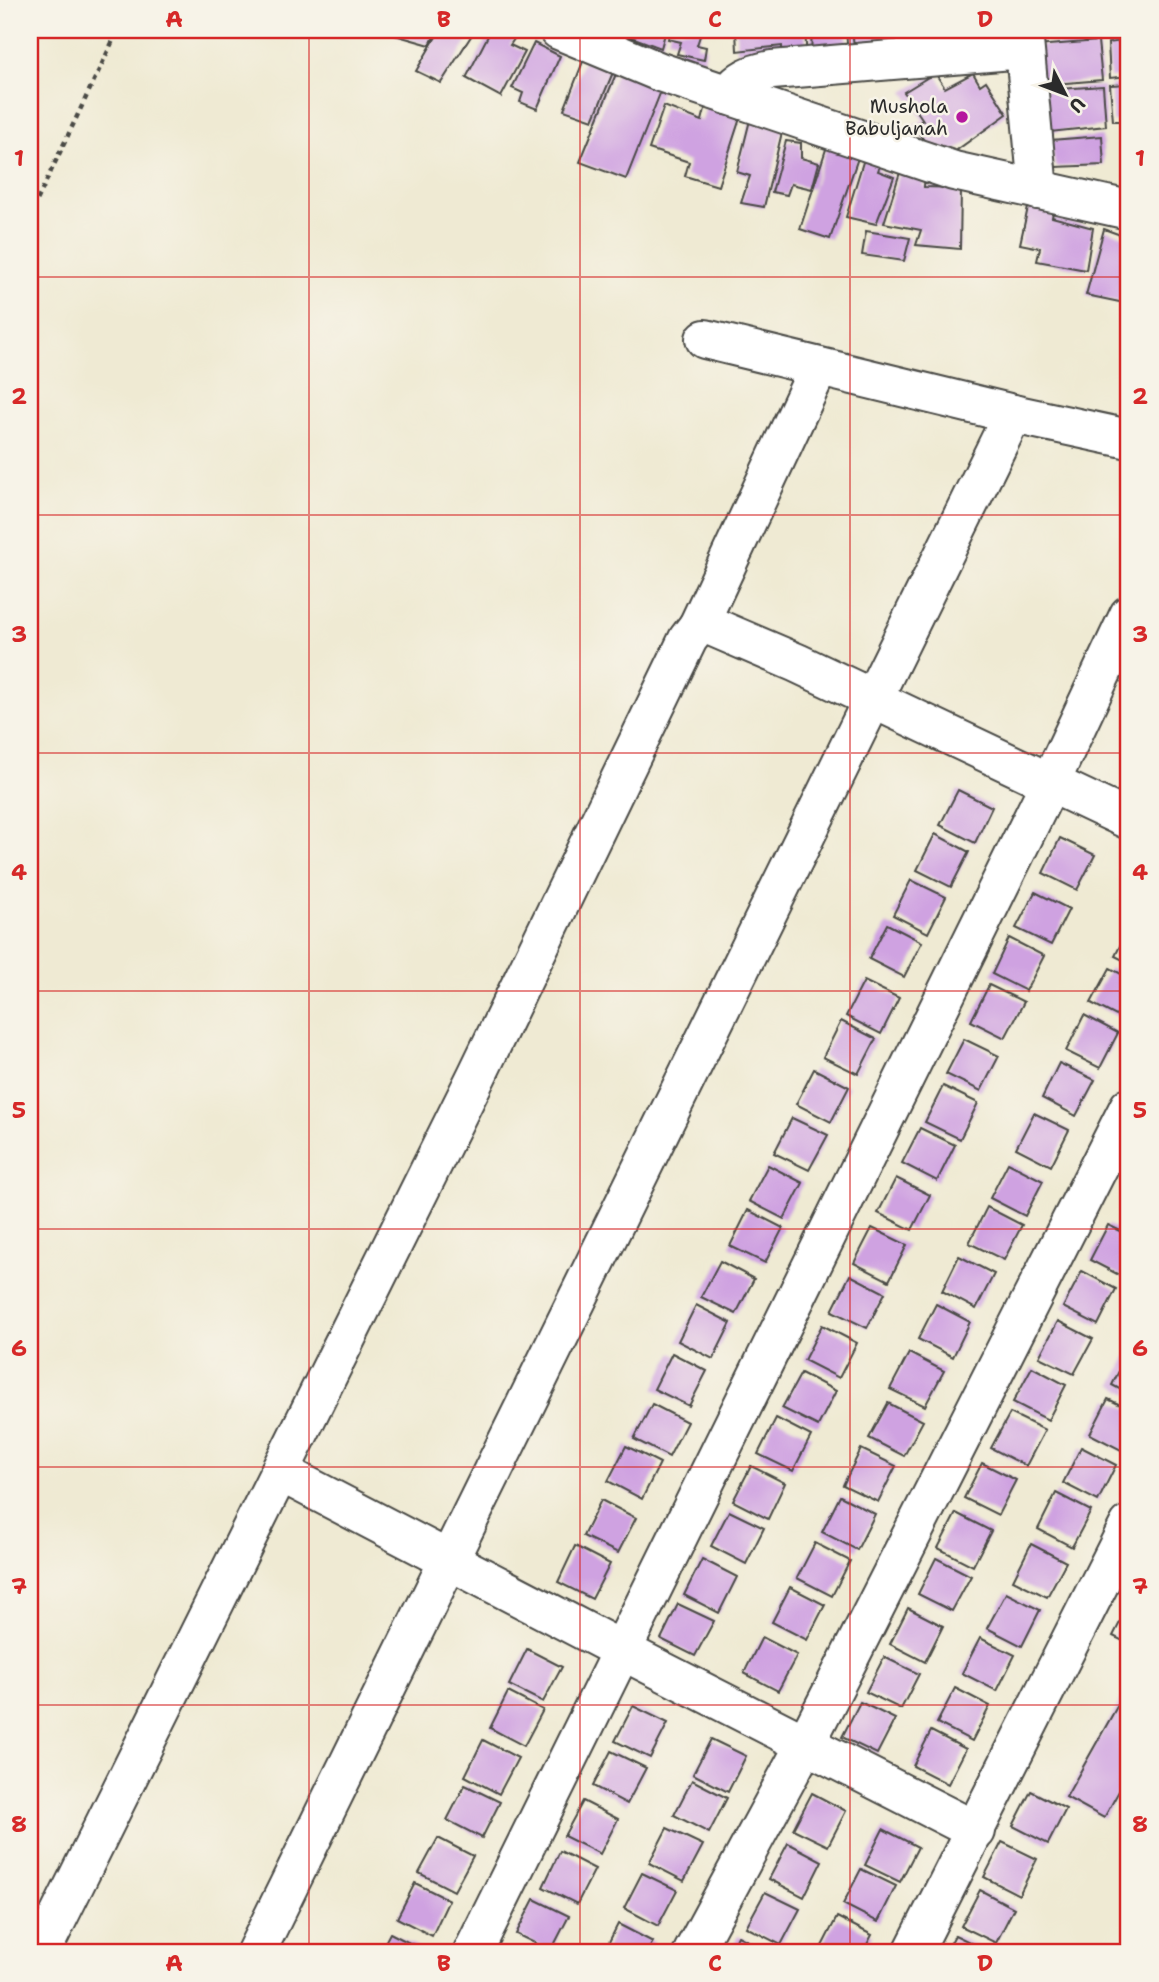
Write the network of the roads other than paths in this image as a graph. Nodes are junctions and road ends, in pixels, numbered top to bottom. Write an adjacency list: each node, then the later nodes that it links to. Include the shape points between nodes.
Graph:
1 (559, 30): 3 (street, via 660,72)
2 (1023, 39): 3 (street, via 772,70 751,75); 4 (street)
3 (728, 94): 4 (street, via 954,171)
4 (1038, 190): 5 (street)
5 (1129, 210)
6 (705, 340): 7 (street)
7 (819, 367): 8 (street); 11 (street)
8 (1013, 414): 9 (street); 12 (street)
9 (1129, 439)
10 (1129, 615): 13 (street)
11 (698, 626): 12 (street, via 706,624); 16 (street)
12 (873, 700): 13 (street); 18 (street)
13 (1050, 783): 14 (street); 19 (street)
14 (1129, 820)
15 (1129, 1107): 20 (street)
16 (280, 1472): 18 (street); 22 (street)
17 (1129, 1525): 21 (street)
18 (451, 1559): 19 (street); 23 (street)
19 (624, 1651): 20 (street); 24 (street)
20 (806, 1743): 21 (street); 25 (street)
21 (976, 1830): 26 (street)
22 (41, 1952)
23 (257, 1952)
24 (473, 1952)
25 (693, 1952)
26 (913, 1952)

